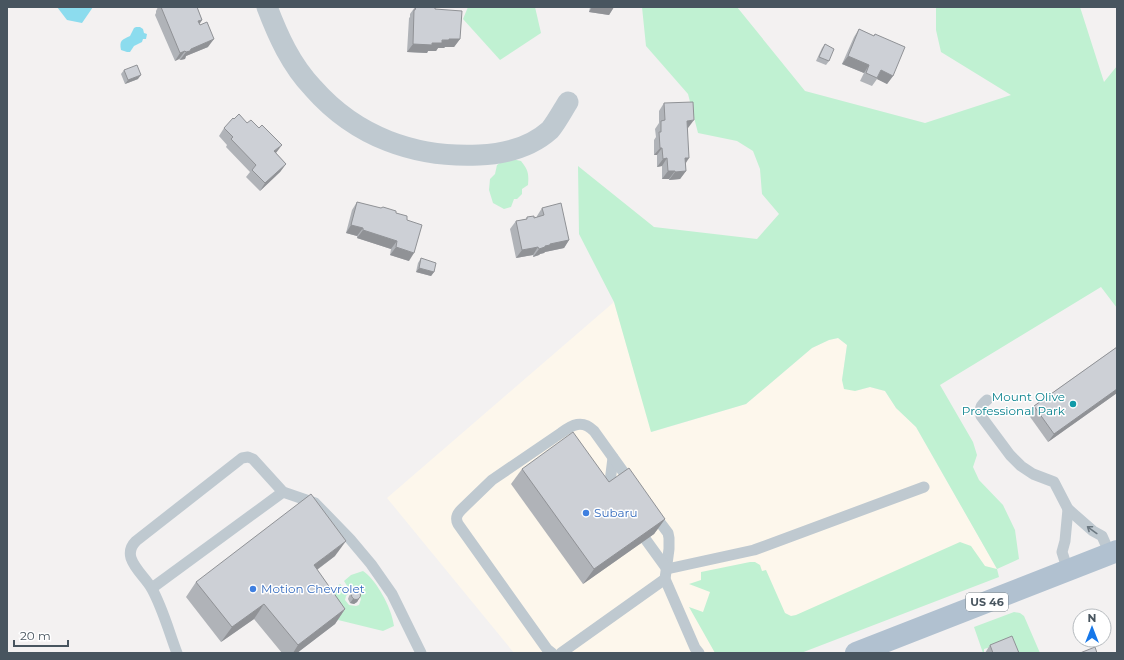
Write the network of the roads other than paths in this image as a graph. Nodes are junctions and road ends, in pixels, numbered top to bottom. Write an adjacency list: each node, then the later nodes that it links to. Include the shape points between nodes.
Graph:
1 (267, 7): 2 (street, via 278,35 293,62 322,98 353,123 404,147 463,155 514,149 538,139 550,129)
2 (568, 102)
3 (987, 400): 8 (lane, via 981,407 981,416 1010,455 1027,470 1054,482)
4 (613, 458): 6 (lane); 12 (lane, via 668,533); 17 (lane, via 589,426 572,426 492,480 457,515 458,524)
5 (924, 487): 12 (lane, via 754,550)
6 (609, 490)
7 (283, 492): 13 (lane); 13 (lane, via 253,459 242,458 132,545 130,552 134,565); 16 (lane, via 315,503 350,539 392,594)
8 (1068, 509): 10 (lane, one-way to 8, via 1102,536); 11 (lane, via 1062,552)
9 (646, 540): 12 (lane)
10 (1114, 553): 11 (main road, US 46)
11 (1068, 571): 19 (main road, US 46)
12 (666, 574): 14 (lane); 18 (lane)
13 (152, 588): 15 (lane)
14 (696, 652)
15 (177, 653)
16 (421, 653)
17 (552, 653)
18 (561, 653)
19 (856, 653)

